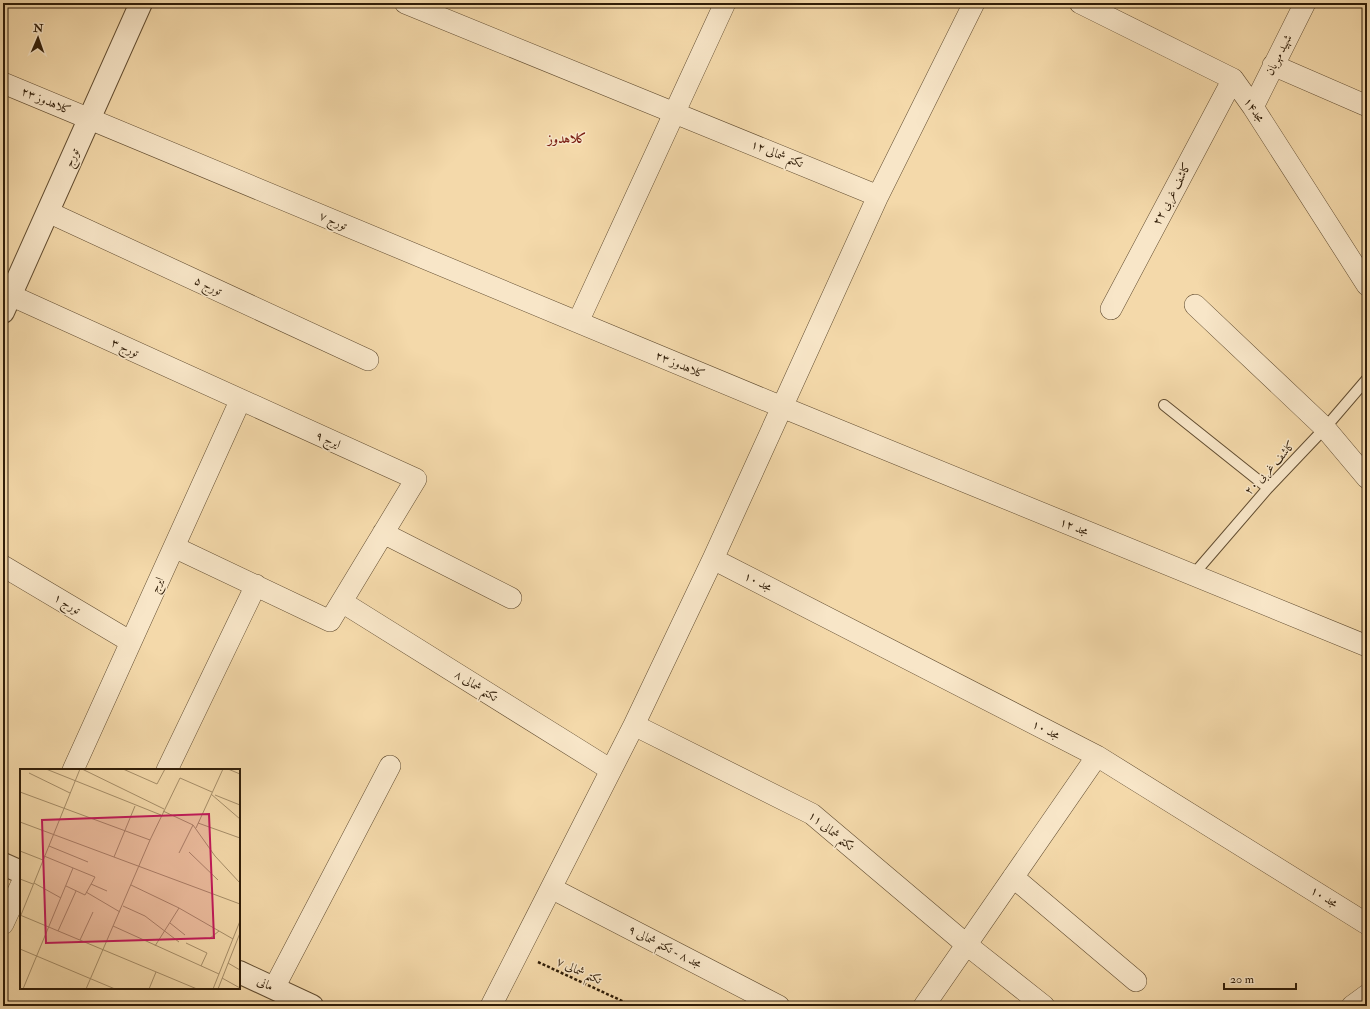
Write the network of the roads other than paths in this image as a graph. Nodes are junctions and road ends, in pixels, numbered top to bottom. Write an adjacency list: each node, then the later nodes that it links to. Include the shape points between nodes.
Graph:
1 (141, 3): 13 (street, تورج)
2 (405, 3): 12 (street, تکتم شمالی ۱۲)
3 (725, 3): 12 (street)
4 (974, 3): 14 (street)
5 (1080, 3): 8 (street, مجد۱۴)
6 (1305, 3): 7 (street, شهید مهربان)
7 (1273, 65): 10 (street); 11 (street, شهید مهربان)
8 (1233, 79): 11 (street, مجد۱۴); 19 (street, کاشف غربی ۲۲)
9 (3, 83): 13 (street, کلاهدوز ۲۳)
10 (1367, 106)
11 (1253, 107): 16 (street, مجد۱۴)
12 (675, 112): 14 (street, تکتم شمالی ۱۲); 20 (street)
13 (89, 119): 15 (street, تورج); 20 (street, تورج ۷)
14 (878, 196): 25 (street)
15 (48, 212): 17 (street, تورج); 21 (street, تورج ۵)
16 (1367, 285)
17 (7, 304): 23 (street, تورج ۳)
18 (1194, 305): 26 (street)
19 (1111, 309)
20 (578, 322): 25 (street, کلاهدوز ۲۳)
21 (368, 360)
22 (1367, 379): 26 (lane, کاشف غربی ۲۰)
23 (240, 401): 29 (street, ایرج ۹, via 416,479); 30 (street, ایرج)
24 (1164, 405): 28 (lane)
25 (782, 407): 31 (street); 33 (street, مجد ۱۲)
26 (1325, 428): 27 (street); 28 (lane, کاشف غربی ۲۰)
27 (1367, 478)
28 (1268, 488): 33 (lane, کاشف غربی ۲۰)
29 (383, 533): 35 (street); 36 (street)
30 (174, 546): 34 (street); 37 (street, ایرج)
31 (713, 558): 39 (street); 40 (street, مجد ۱۰)
32 (3, 566): 37 (street, تورج ۱)
33 (1193, 575): 38 (street, مجد ۱۲)
34 (256, 585): 36 (street, via 330,622); 43 (street)
35 (511, 598)
36 (342, 602): 44 (street, تکتم شمالی ۸)
37 (131, 642): 42 (street, ایرج)
38 (1367, 646)
39 (634, 725): 44 (street); 52 (street, تکتم شمالی ۱۱, via 812,814)
40 (1097, 756): 47 (street); 51 (street, مجد ۱۰)
41 (390, 766): 55 (street)
42 (73, 769)
43 (167, 769)
44 (611, 770): 49 (street)
45 (3, 864): 46 (street)
46 (20, 872)
47 (1013, 878): 52 (street); 54 (street)
48 (20, 887): 50 (street)
49 (551, 888): 58 (street); 59 (street, مجد ۸ - تکتم شمالی ۹)
50 (3, 924)
51 (1367, 924)
52 (967, 945): 60 (street); 61 (street, تکتم شمالی ۱۱)
53 (240, 972): 55 (street, مانی)
54 (1136, 981)
55 (274, 988): 57 (street, مانی)
56 (1367, 995): 62 (street)
57 (312, 1006)
58 (490, 1006)
59 (779, 1006)
60 (924, 1006)
61 (1044, 1006)
62 (1352, 1006)

